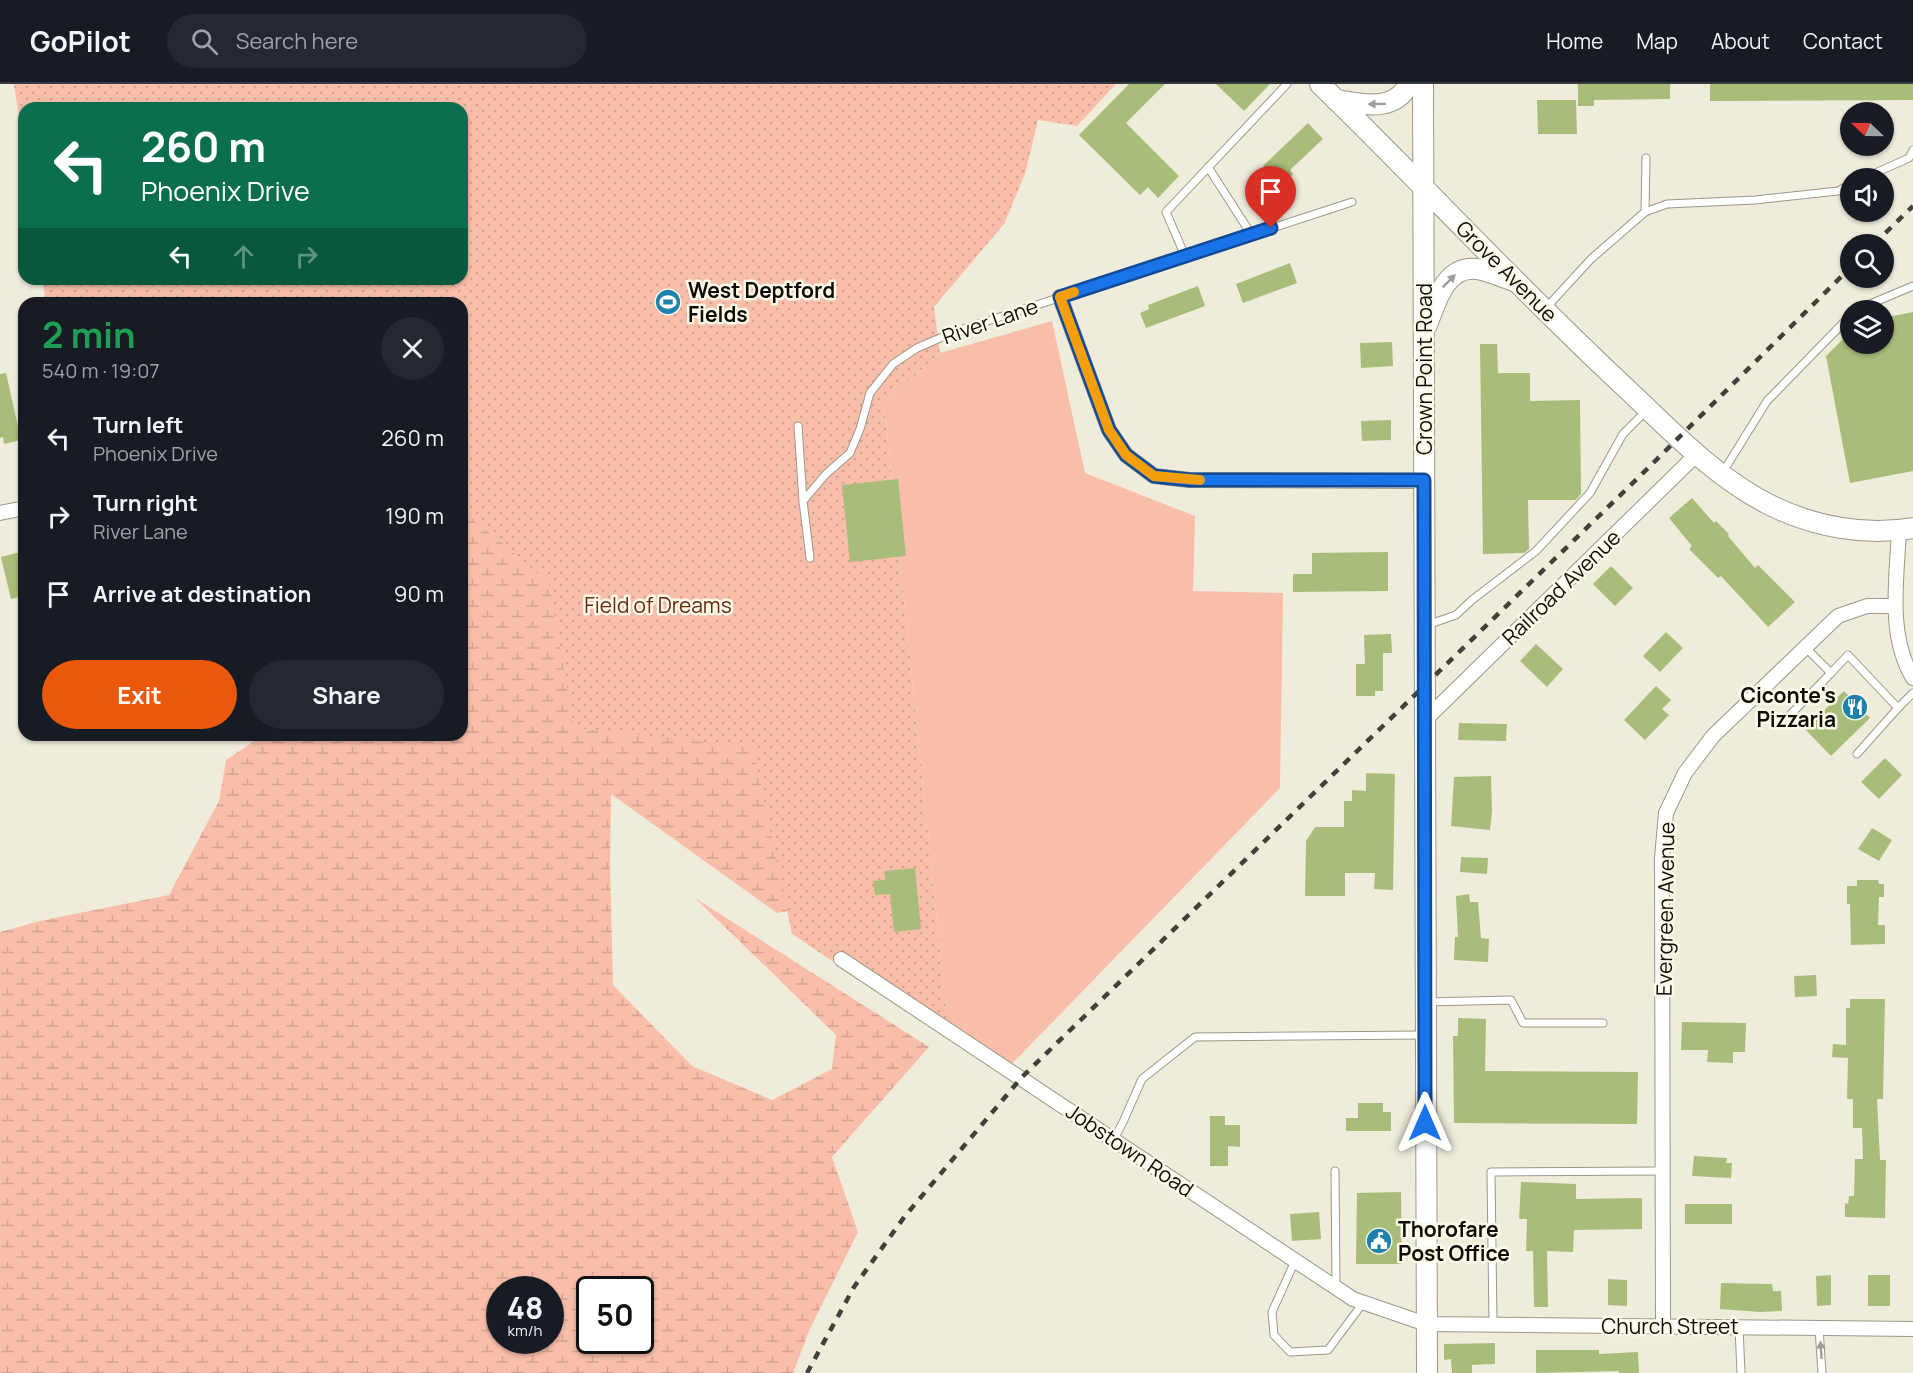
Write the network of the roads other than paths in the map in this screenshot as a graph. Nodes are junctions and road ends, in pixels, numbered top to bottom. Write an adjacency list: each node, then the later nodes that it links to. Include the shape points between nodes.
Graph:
1 (1287, 84): 8 (lane)
2 (1320, 84): 5 (main road, Grove Avenue)
3 (1409, 84): 5 (main road, one-way to 5, via 1398,98 1385,105)
4 (1423, 84): 10 (main road, Crown Point Road)
5 (1336, 100): 10 (main road, Grove Avenue)
6 (1913, 150): 9 (lane, via 1909,158)
7 (1646, 158): 13 (lane)
8 (1208, 167): 14 (lane); 15 (lane, via 1166,212)
9 (1886, 168)
10 (1423, 186): 16 (main road, Grove Avenue); 22 (main road, Crown Point Road)
11 (1840, 190): 13 (lane, via 1755,200 1667,204)
12 (1352, 202): 14 (lane, River Lane)
13 (1645, 212): 20 (lane, via 1590,259)
14 (1251, 234): 15 (lane, River Lane)
15 (1185, 256): 18 (lane, River Lane)
16 (1517, 282): 20 (main road, Grove Avenue); 22 (main road, one-way to 16, via 1443,284 1457,273 1476,269)
17 (1913, 286): 19 (lane)
18 (1060, 297): 27 (street, via 1109,430 1126,455 1154,476 1190,480); 28 (lane, River Lane, via 954,332 917,348 893,364 870,393 850,453)
19 (1880, 300)
20 (1544, 309): 23 (main road, Grove Avenue)
21 (1840, 326): 26 (lane, via 1767,401)
22 (1424, 333): 27 (main road, Crown Point Road)
23 (1648, 409): 25 (main road, Grove Avenue); 34 (lane, via 1623,435 1590,494 1536,551 1456,615)
24 (798, 426): 28 (lane)
25 (1697, 454): 26 (main road, Grove Avenue); 41 (street, Railroad Avenue)
26 (1722, 474): 31 (main road, Grove Avenue, via 1746,492 1801,518 1836,528)
27 (1424, 480): 34 (main road, Crown Point Road)
28 (803, 501): 32 (lane)
29 (18, 509): 30 (street)
30 (0, 513)
31 (1906, 529): 33 (street)
32 (810, 558)
33 (1895, 606): 35 (street, Evergreen Avenue, via 1867,606 1838,616); 37 (street, via 1901,651)
34 (1424, 626): 41 (main road, Crown Point Road)
35 (1805, 647): 36 (lane); 49 (street, Evergreen Avenue, via 1713,736 1685,773 1666,813 1662,858)
36 (1831, 673): 39 (lane, via 1848,655); 40 (lane)
37 (1913, 678)
38 (1913, 693): 39 (lane)
39 (1898, 708): 42 (lane)
40 (1790, 715)
41 (1425, 720): 44 (main road, Crown Point Road)
42 (1857, 753)
43 (841, 959): 47 (street, Jobstown Road)
44 (1425, 1002): 45 (lane, via 1511,1000 1523,1023); 46 (main road, Crown Point Road)
45 (1603, 1023)
46 (1425, 1035): 47 (lane, via 1195,1037 1142,1079); 53 (main road, Crown Point Road)
47 (1114, 1139): 50 (street, Jobstown Road)
48 (1335, 1171): 51 (lane)
49 (1662, 1171): 54 (lane, via 1491,1172); 55 (street, Evergreen Avenue)
50 (1295, 1261): 51 (street, Jobstown Road); 52 (lane, via 1272,1312 1274,1335 1290,1352 1328,1350)
51 (1336, 1288): 52 (street, Jobstown Road)
52 (1363, 1303): 53 (street, Jobstown Road)
53 (1426, 1324): 54 (street, Church Street); 59 (main road, Crown Point Road)
54 (1493, 1324): 55 (street, Church Street)
55 (1663, 1326): 56 (street, Church Street)
56 (1740, 1327): 57 (street, Church Street); 60 (lane)
57 (1820, 1328): 58 (street, Church Street); 61 (lane, one-way to 57)
58 (1913, 1329)
59 (1426, 1373)
60 (1741, 1373)
61 (1822, 1373)

